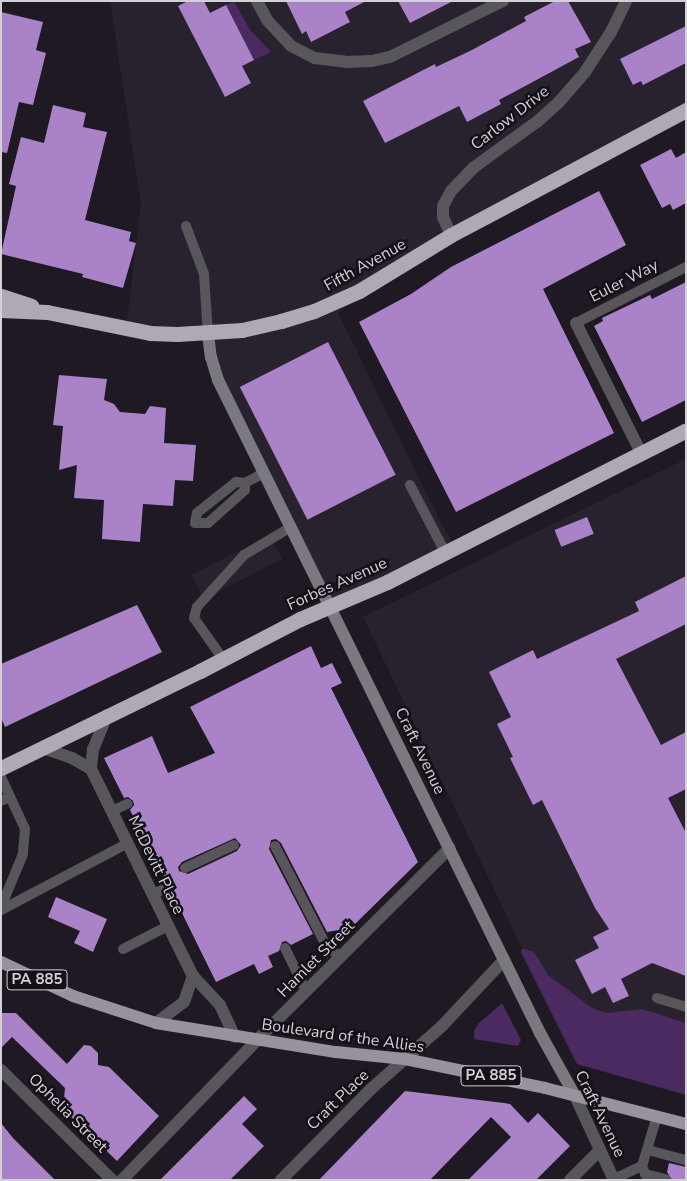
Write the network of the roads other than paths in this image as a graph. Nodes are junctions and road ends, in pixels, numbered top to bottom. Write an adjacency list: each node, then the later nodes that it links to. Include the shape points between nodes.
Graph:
1 (257, 1): 2 (street, via 267,20 290,46 315,58 346,62 390,57)
2 (503, 1)
3 (626, 1): 6 (street, Carlow Drive, via 586,72 559,102 473,168 452,191 443,206)
4 (686, 110): 6 (highway, Fifth Avenue)
5 (186, 226): 12 (lane, via 204,274)
6 (451, 235): 12 (highway, Fifth Avenue, via 359,291 328,306 242,330)
7 (686, 267): 11 (lane, Euler Way)
8 (1, 296): 10 (highway)
9 (1, 310): 10 (highway, Fifth Avenue)
10 (47, 312): 12 (highway, Fifth Avenue, via 150,333)
11 (576, 323): 14 (street)
12 (208, 334): 15 (main road, Craft Avenue, via 218,380)
13 (686, 430): 14 (highway, Forbes Avenue)
14 (641, 453): 19 (highway, Forbes Avenue)
15 (264, 473): 16 (lane); 18 (main road, Craft Avenue)
16 (245, 483): 16 (lane, via 236,482 197,513 195,523 208,523 245,490)
17 (410, 485): 19 (lane)
18 (291, 527): 20 (main road, Craft Avenue); 21 (lane, via 244,555 197,608 194,618)
19 (445, 552): 20 (highway, Forbes Avenue, via 387,582)
20 (330, 606): 21 (highway, Forbes Avenue); 33 (main road, Craft Avenue)
21 (223, 659): 22 (highway, Forbes Avenue)
22 (106, 716): 23 (highway, Forbes Avenue); 25 (street, via 93,749)
23 (43, 748): 24 (highway, Forbes Avenue); 25 (street)
24 (1, 768)
25 (91, 769): 29 (street, McDevitt Place)
26 (1, 776): 27 (lane)
27 (6, 799): 37 (lane, via 25,830 23,854)
28 (127, 804): 29 (lane)
29 (112, 811): 30 (street, McDevitt Place)
30 (128, 843): 36 (street, McDevitt Place); 37 (lane)
31 (234, 845): 34 (lane)
32 (275, 846): 41 (lane, via 327,947)
33 (450, 848): 41 (street, Hamlet Street); 42 (main road, Craft Avenue)
34 (185, 868)
35 (169, 886): 36 (lane)
36 (153, 894): 38 (street, McDevitt Place)
37 (1, 908)
38 (168, 926): 40 (lane); 44 (street, McDevitt Place)
39 (285, 948): 45 (lane)
40 (123, 949)
41 (341, 957): 45 (street, Hamlet Street)
42 (504, 960): 51 (street, Craft Place, via 442,1026); 53 (main road, Craft Avenue)
43 (1, 962): 48 (main road, Boulevard of the Allies / PA 885, via 73,996)
44 (193, 976): 48 (street, via 184,1002); 49 (street, McDevitt Place, via 220,1005)
45 (306, 991): 50 (street, Hamlet Street)
46 (657, 998): 47 (lane)
47 (686, 1007)
48 (156, 1023): 49 (main road, Boulevard of the Allies / PA 885)
49 (235, 1037): 50 (main road, Boulevard of the Allies / PA 885)
50 (257, 1040): 51 (main road, Boulevard of the Allies / PA 885); 63 (street, Hamlet Street)
51 (405, 1059): 53 (main road, Boulevard of the Allies / PA 885); 64 (street, Craft Place)
52 (1, 1070): 62 (street, Ophelia Street)
53 (575, 1096): 54 (main road, Boulevard of the Allies / PA 885); 56 (street, Craft Avenue)
54 (657, 1116): 55 (main road, Boulevard of the Allies / PA 885); 57 (lane)
55 (686, 1124)
56 (600, 1150): 60 (street, Craft Avenue); 65 (street)
57 (648, 1150): 58 (lane); 59 (lane)
58 (686, 1160)
59 (645, 1173): 60 (lane); 61 (lane)
60 (614, 1179)
61 (665, 1179)
62 (112, 1180)
63 (122, 1180)
64 (281, 1180)
65 (570, 1180)

